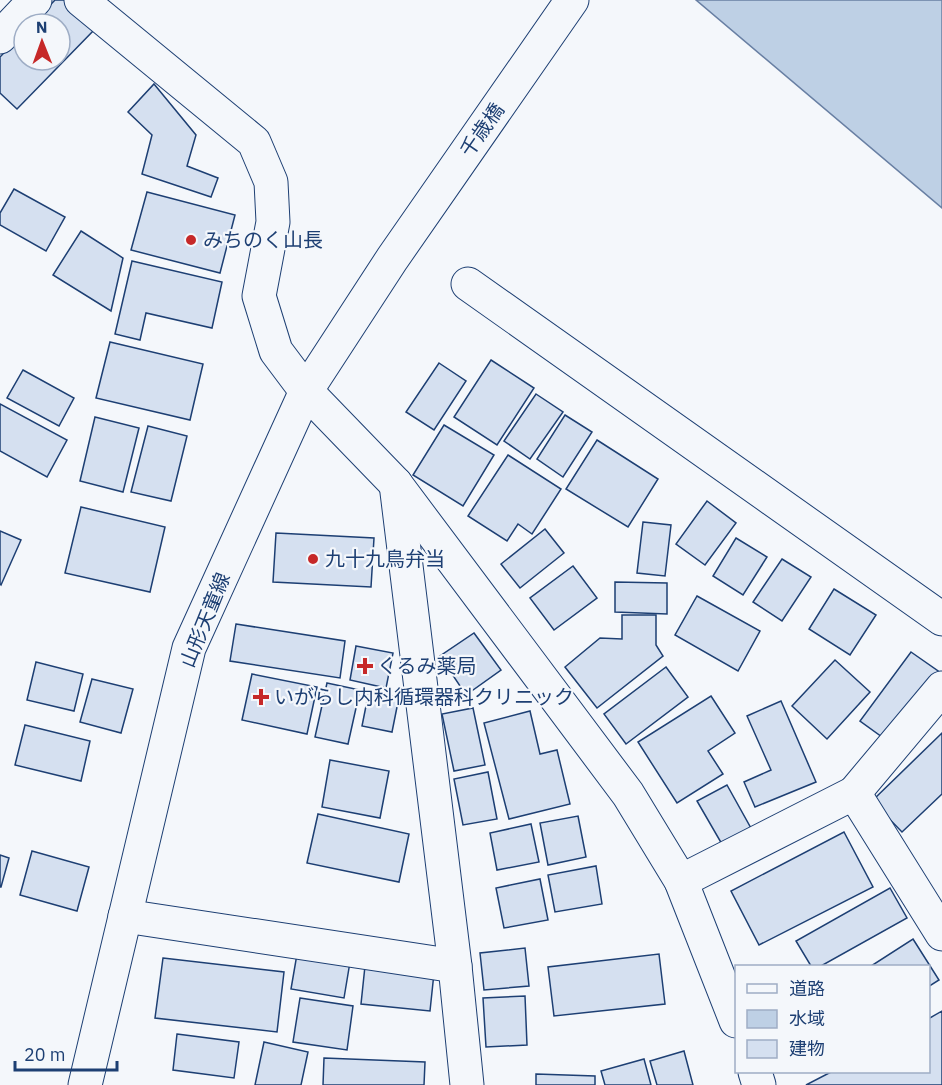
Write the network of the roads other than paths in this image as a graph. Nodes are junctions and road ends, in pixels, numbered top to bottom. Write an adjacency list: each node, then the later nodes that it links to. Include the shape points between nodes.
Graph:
1 (35, 0): 4 (street)
2 (81, 0): 7 (street, via 254,142 271,182 273,222 259,296 276,351)
3 (572, 0): 5 (street, 千歳橋)
4 (0, 37)
5 (392, 259): 7 (street, 山形天童線)
6 (468, 284): 9 (street)
7 (306, 391): 8 (street); 13 (street, 山形天童線, via 189,648)
8 (395, 483): 12 (street, via 628,794); 15 (street)
9 (942, 619)
10 (942, 688): 11 (street)
11 (854, 793): 12 (street); 14 (street)
12 (681, 881): 16 (street)
13 (125, 916): 15 (street); 17 (street, 山形天童線)
14 (942, 934)
15 (455, 966): 18 (street)
16 (735, 1018)
17 (85, 1085)
18 (467, 1085)

